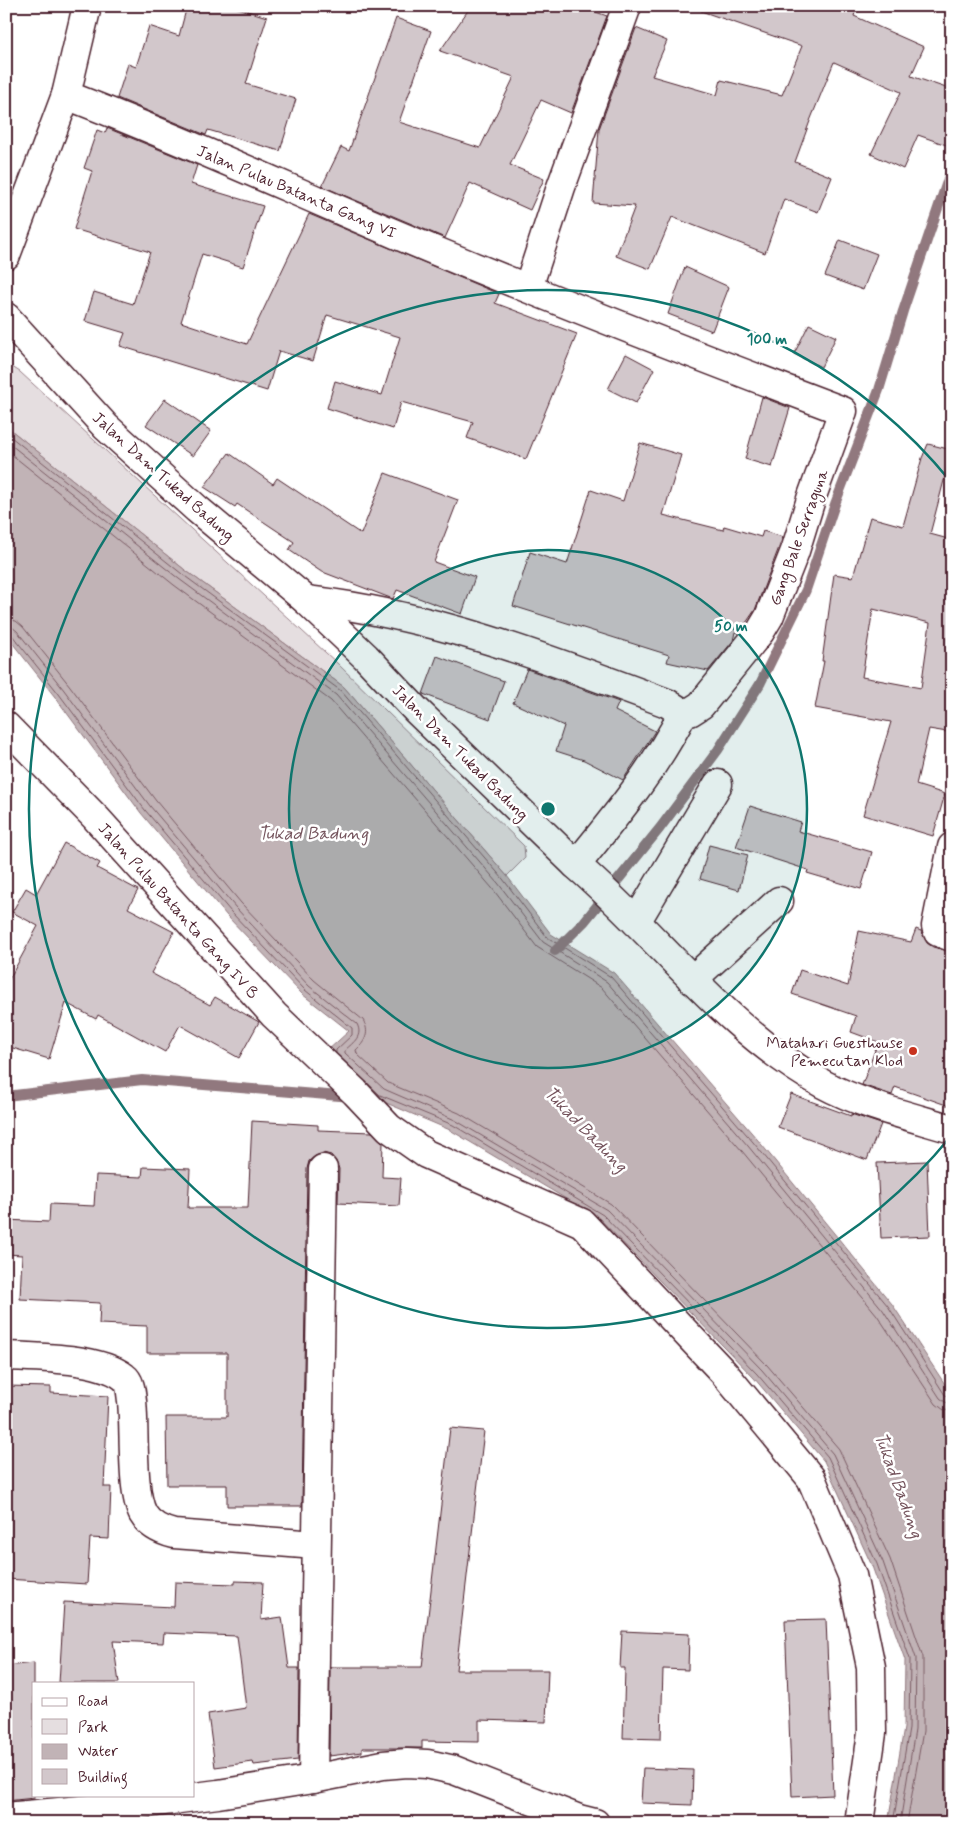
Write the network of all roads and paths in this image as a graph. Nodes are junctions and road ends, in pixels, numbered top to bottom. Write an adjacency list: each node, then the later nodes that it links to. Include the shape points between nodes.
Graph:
1 (88, 6): 3 (street)
2 (627, 6): 5 (street)
3 (66, 95): 4 (street); 5 (street, Jalan Pulau Batanta Gang VI, via 133,120)
4 (6, 255)
5 (528, 288): 7 (street, Jalan Pulau Batanta Gang VI)
6 (6, 317): 8 (street, Jalan Dam Tukad Badung, via 106,427)
7 (844, 411): 9 (street, Gang Bale Serraguna, via 769,617 701,705)
8 (306, 600): 9 (street, via 381,611 456,631 563,664 668,704); 13 (street, Jalan Dam Tukad Badung)
9 (683, 713): 13 (street, via 624,806)
10 (6, 726): 25 (street, Jalan Pulau Batanta Gang IV B, via 96,818 274,1015 389,1128 426,1154 582,1223 724,1373 810,1478 852,1575 871,1667 872,1733)
11 (718, 784): 15 (street)
12 (952, 847): 16 (street, via 936,926 938,932)
13 (576, 865): 15 (street, Jalan Dam Tukad Badung)
14 (780, 901): 17 (street)
15 (633, 919): 17 (street, Jalan Dam Tukad Badung)
16 (952, 937)
17 (692, 980): 18 (street, Jalan Dam Tukad Badung, via 770,1050 824,1084 859,1099)
18 (952, 1129)
19 (323, 1169): 21 (street)
20 (6, 1356): 21 (street, via 91,1363 112,1369 126,1378 131,1390 134,1419 136,1493 143,1515 157,1529 174,1534)
21 (316, 1545): 22 (street)
22 (313, 1779): 23 (street, via 208,1796); 24 (street, via 383,1765 427,1764 454,1770)
23 (20, 1818)
24 (595, 1823)
25 (859, 1823)

